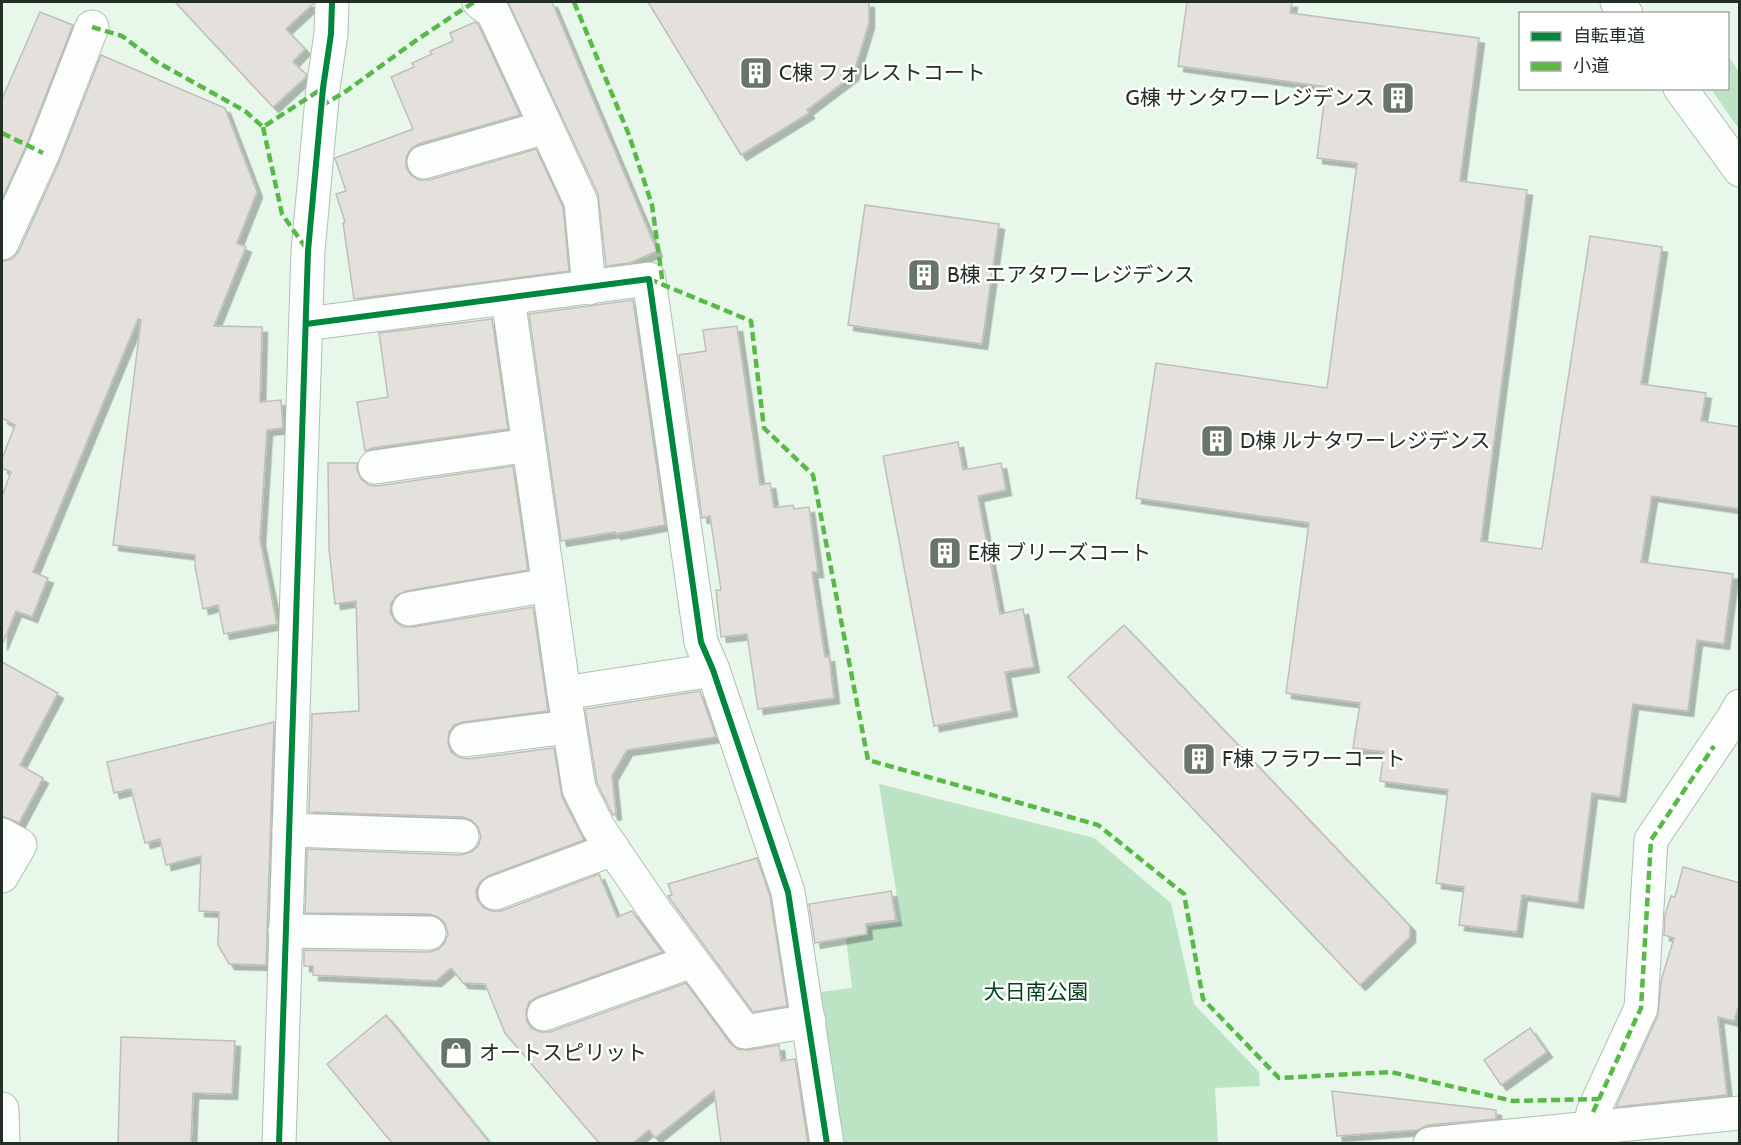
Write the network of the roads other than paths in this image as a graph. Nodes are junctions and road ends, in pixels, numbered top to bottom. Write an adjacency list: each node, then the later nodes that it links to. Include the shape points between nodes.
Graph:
1 (332, 2): 11 (street, via 308,250)
2 (479, 2): 5 (street, via 493,12)
3 (92, 27): 8 (street)
4 (1681, 90): 7 (street)
5 (546, 128): 6 (street); 9 (street, via 581,202)
6 (423, 162)
7 (1740, 170)
8 (2, 243)
9 (589, 288): 10 (street); 16 (street, via 649,279 701,642)
10 (508, 298): 11 (street); 12 (street)
11 (306, 324): 21 (street)
12 (529, 445): 13 (street); 14 (street)
13 (375, 467)
14 (548, 585): 15 (street); 17 (street)
15 (409, 609)
16 (713, 670): 17 (street); 31 (street, via 788,892)
17 (564, 693): 19 (street)
18 (1738, 714): 33 (street, via 1651,840 1641,1008)
19 (569, 727): 20 (street); 24 (street, via 579,789)
20 (466, 740)
21 (289, 830): 23 (street); 27 (street)
22 (2, 835): 25 (street, via 20,845)
23 (462, 836)
24 (613, 849): 26 (street); 29 (street)
25 (2, 876)
26 (495, 893)
27 (285, 931): 28 (street); 36 (street)
28 (429, 933)
29 (692, 961): 30 (street); 31 (street, via 745,1032)
30 (544, 1014)
31 (809, 1021): 37 (street)
32 (2, 1109): 35 (street)
33 (1593, 1112)
34 (1740, 1113): 38 (street)
35 (3, 1143)
36 (279, 1143)
37 (827, 1143)
38 (1430, 1143)

